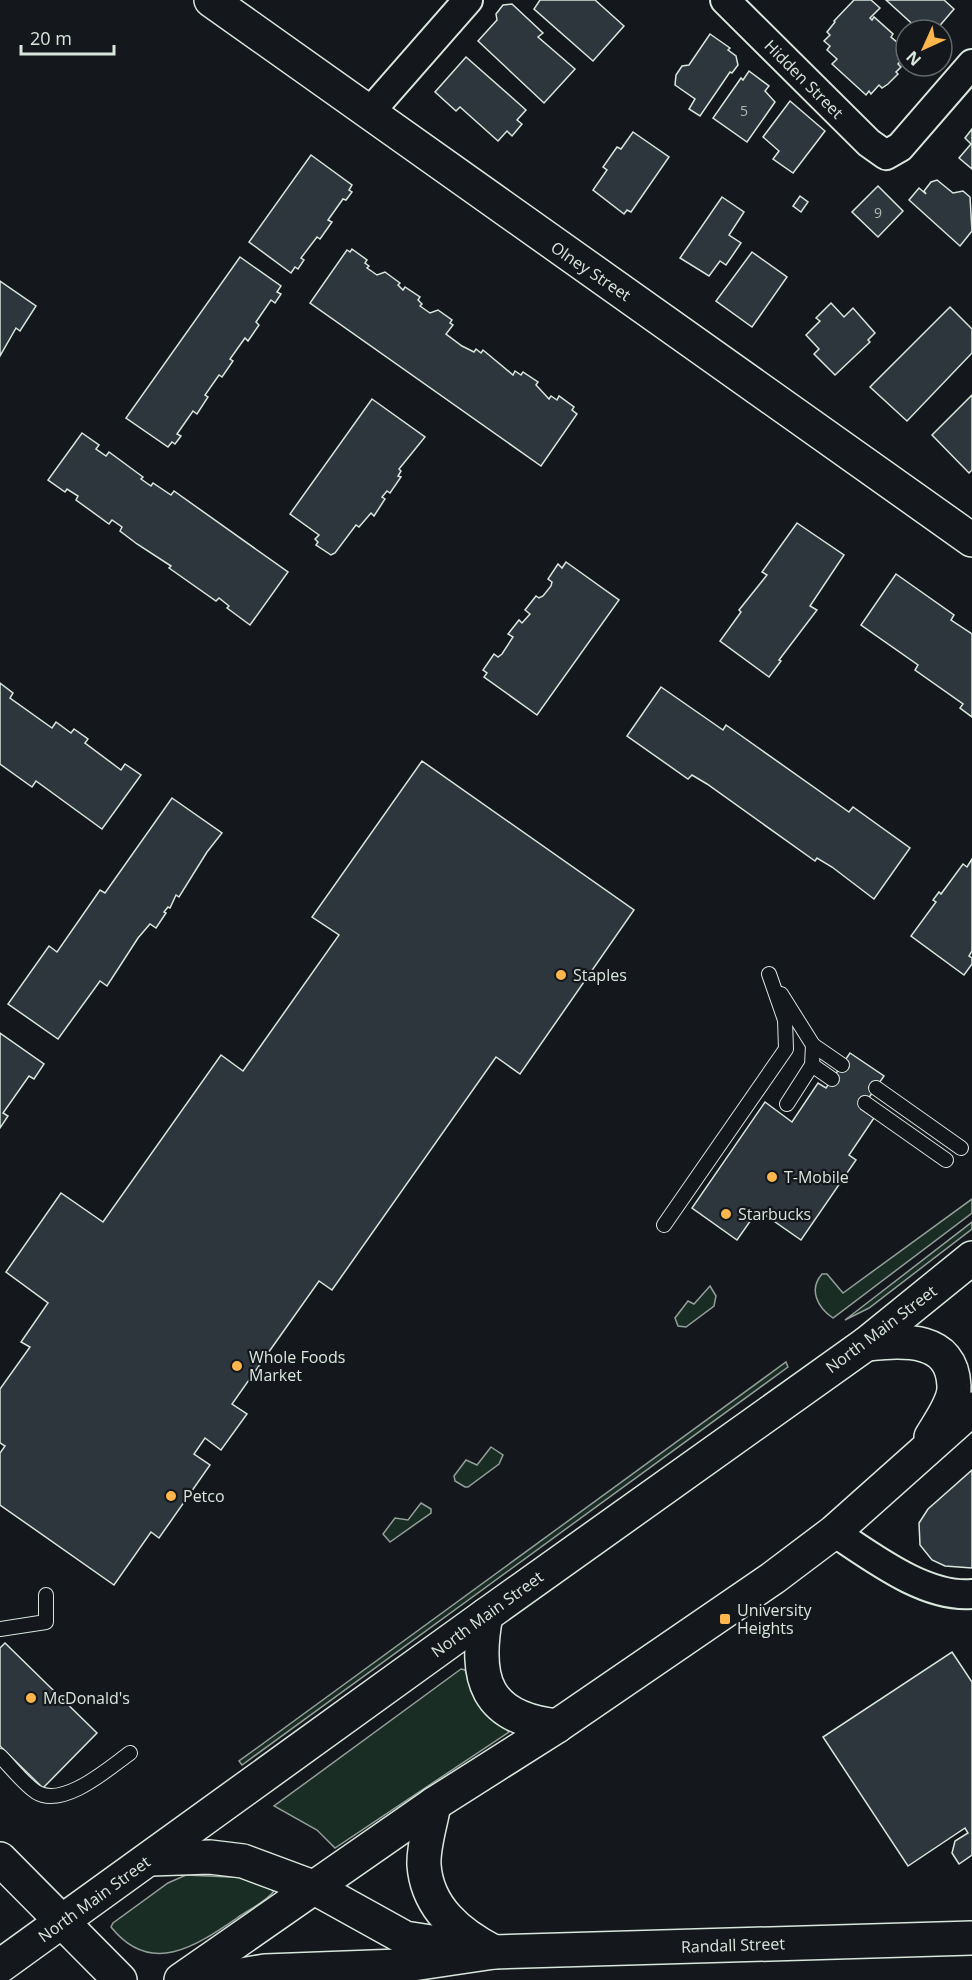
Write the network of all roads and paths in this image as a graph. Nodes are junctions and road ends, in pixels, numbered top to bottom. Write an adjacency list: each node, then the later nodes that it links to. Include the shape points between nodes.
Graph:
1 (211, 0): 5 (main road, Olney Street)
2 (468, 0): 5 (street)
3 (725, 0): 4 (street, Hidden Street, via 868,143 886,155 900,147)
4 (972, 64)
5 (369, 113): 6 (main road, Olney Street)
6 (972, 540)
7 (813, 1045): 8 (lane); 9 (lane); 16 (lane, via 769,974 785,1020 786,1049)
8 (812, 1065): 10 (lane); 13 (lane)
9 (842, 1065)
10 (832, 1079)
11 (876, 1088): 14 (lane)
12 (865, 1103): 15 (lane)
13 (787, 1104)
14 (961, 1148)
15 (946, 1160)
16 (664, 1225)
17 (972, 1258): 18 (main road, North Main Street)
18 (866, 1344): 20 (main road, via 921,1343 939,1352 950,1369 954,1387); 24 (main road, North Main Street)
19 (972, 1409): 20 (main road)
20 (924, 1449): 21 (main road)
21 (834, 1533): 22 (street, via 911,1580 960,1595); 26 (main road)
22 (972, 1594)
23 (46, 1595): 25 (lane, via 46,1622)
24 (486, 1614): 26 (main road, via 480,1647 489,1690 499,1704 514,1714 531,1723); 30 (main road, North Main Street)
25 (0, 1629)
26 (557, 1726): 29 (main road)
27 (130, 1754): 28 (lane, via 67,1794 48,1797 36,1792)
28 (0, 1756)
29 (434, 1804): 32 (main road); 35 (main road, via 424,1864 428,1885 451,1924)
30 (150, 1858): 32 (main road, Randall Street, via 243,1861); 33 (main road, North Main Street)
31 (0, 1859): 33 (main road)
32 (313, 1887): 35 (main road, Randall Street, via 405,1938); 38 (main road)
33 (63, 1921): 36 (main road, North Main Street); 37 (main road)
34 (972, 1938): 35 (main road, Randall Street)
35 (494, 1952): 39 (main road, Randall Street, via 399,1966 265,1971)
36 (0, 1966)
37 (120, 1980)
38 (181, 1980)
39 (212, 1980)

